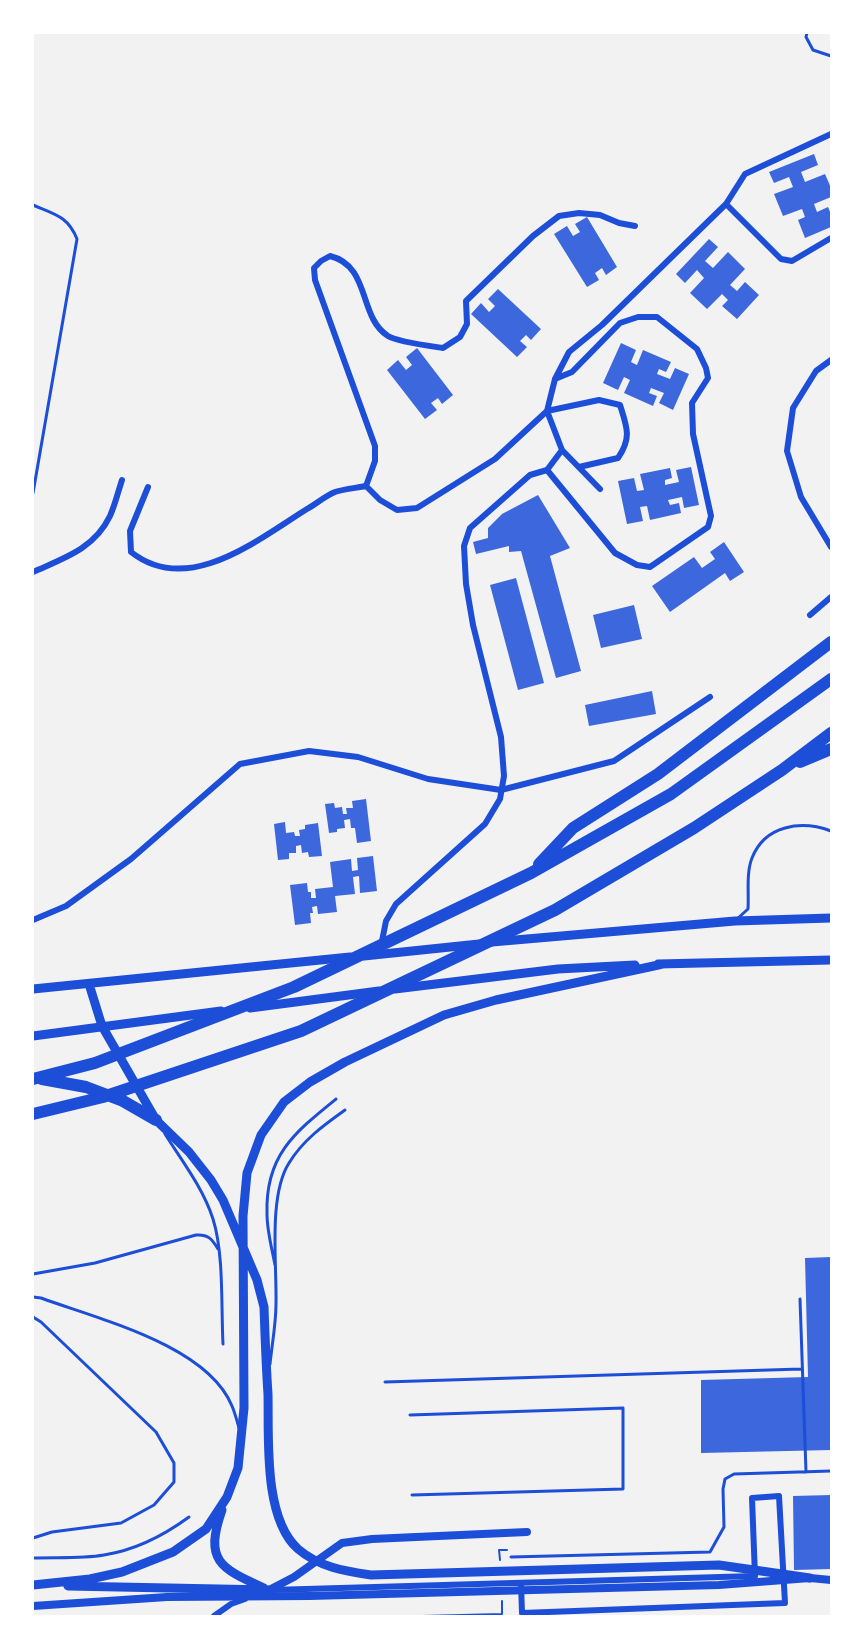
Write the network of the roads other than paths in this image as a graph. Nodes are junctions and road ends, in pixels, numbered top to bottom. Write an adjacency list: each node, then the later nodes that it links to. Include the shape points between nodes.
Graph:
1 (807, 33): 2 (lane, via 813,50)
2 (831, 56)
3 (831, 134): 4 (street, via 745,174)
4 (726, 204): 7 (street, via 781,259 792,261); 9 (street, via 569,352)
5 (33, 205): 18 (lane, via 67,220 77,239)
6 (635, 226): 15 (street, via 600,215 559,216 532,236 466,301 467,324 460,337 443,348 388,336 371,313 352,268 330,256 321,261 314,268 315,280 375,446 375,461)
7 (831, 238)
8 (831, 360): 19 (street, via 816,371 793,408 787,451 801,497)
9 (555, 379): 10 (street); 13 (street, via 572,372 620,323 638,317 657,317 697,349 708,378 692,403 693,435 711,516 708,527 650,567 637,566 615,553)
10 (547, 411): 11 (street); 12 (street, via 599,400 620,405 627,425 627,446 618,458); 15 (street, via 495,459 417,508 397,510)
11 (562, 450): 12 (street); 13 (street)
12 (579, 467): 17 (street)
13 (547, 470): 29 (street, via 530,475 470,528 464,546 473,626 501,737)
14 (122, 480): 20 (street, via 111,514 100,532 79,552)
15 (366, 486): 16 (street, via 335,492 225,559 196,567 165,568 144,562 131,552 130,531)
16 (148, 487)
17 (600, 489)
18 (33, 493)
19 (831, 547)
20 (33, 572)
21 (831, 597): 22 (street)
22 (810, 615)
23 (831, 642): 31 (highway, via 658,774 573,828)
24 (831, 679): 31 (highway, via 671,794)
25 (710, 697): 29 (street, via 614,761)
26 (831, 733): 28 (highway)
27 (831, 749): 28 (highway)
28 (782, 770): 45 (highway, via 694,828 555,910 301,1031 103,1097)
29 (501, 790): 33 (street, via 428,779 358,757 309,751 240,764 130,859 66,906); 35 (street, via 485,825 396,904 386,921)
30 (831, 831): 34 (lane, via 799,825 768,835 751,859 748,909)
31 (531, 873): 42 (highway, via 294,987 95,1063)
32 (831, 918): 34 (main road)
33 (33, 920)
34 (735, 921): 35 (main road)
35 (379, 954): 38 (main road)
36 (831, 960): 37 (main road)
37 (663, 964): 40 (main road, via 558,969); 48 (main road, via 496,1000 444,1016 310,1082 284,1102 261,1135 247,1173)
38 (89, 984): 39 (main road); 40 (main road)
39 (33, 989)
40 (102, 1026): 41 (main road); 46 (main road)
41 (33, 1036)
42 (33, 1079): 46 (highway, via 86,1087 123,1101)
43 (336, 1099): 50 (lane, via 291,1139 275,1162 268,1187 267,1216)
44 (345, 1110): 50 (lane, via 301,1146 287,1165 276,1217)
45 (33, 1114)
46 (156, 1120): 47 (lane, via 208,1206); 48 (main road, via 211,1180)
47 (219, 1250): 49 (lane, via 211,1238 196,1235 95,1263); 54 (lane)
48 (243, 1250): 57 (main road, via 264,1306); 59 (main road)
49 (33, 1274)
50 (277, 1276): 57 (lane)
51 (33, 1298): 59 (lane, via 178,1351 219,1385 232,1405)
52 (800, 1299): 55 (lane)
53 (33, 1317): 66 (lane, via 156,1432 174,1463 174,1482 154,1505 121,1523)
54 (223, 1344)
55 (801, 1369): 56 (lane); 61 (lane)
56 (385, 1382)
57 (267, 1389): 69 (main road, via 270,1470 276,1508 283,1529 297,1548 320,1564 371,1575 718,1565)
58 (410, 1415): 62 (lane, via 623,1408 623,1489)
59 (242, 1438): 63 (main road, via 238,1468)
60 (831, 1471): 61 (lane)
61 (806, 1472): 67 (lane, via 734,1474 725,1479 724,1527 710,1552)
62 (412, 1495)
63 (227, 1497): 72 (main road, via 206,1528 173,1552 122,1572); 73 (main road, via 214,1532 217,1557 226,1570)
64 (189, 1517): 68 (lane, via 142,1545 103,1555)
65 (527, 1532): 73 (street, via 372,1539 342,1544)
66 (33, 1538)
67 (510, 1557)
68 (33, 1558)
69 (810, 1578): 70 (street); 74 (street, via 719,1585 167,1598)
70 (831, 1580)
71 (521, 1583): 71 (street, via 522,1613 785,1603 779,1496 752,1498 755,1576); 73 (street)
72 (33, 1586): 73 (main road)
73 (269, 1590): 75 (street, via 231,1604)
74 (33, 1606)
75 (214, 1616)

